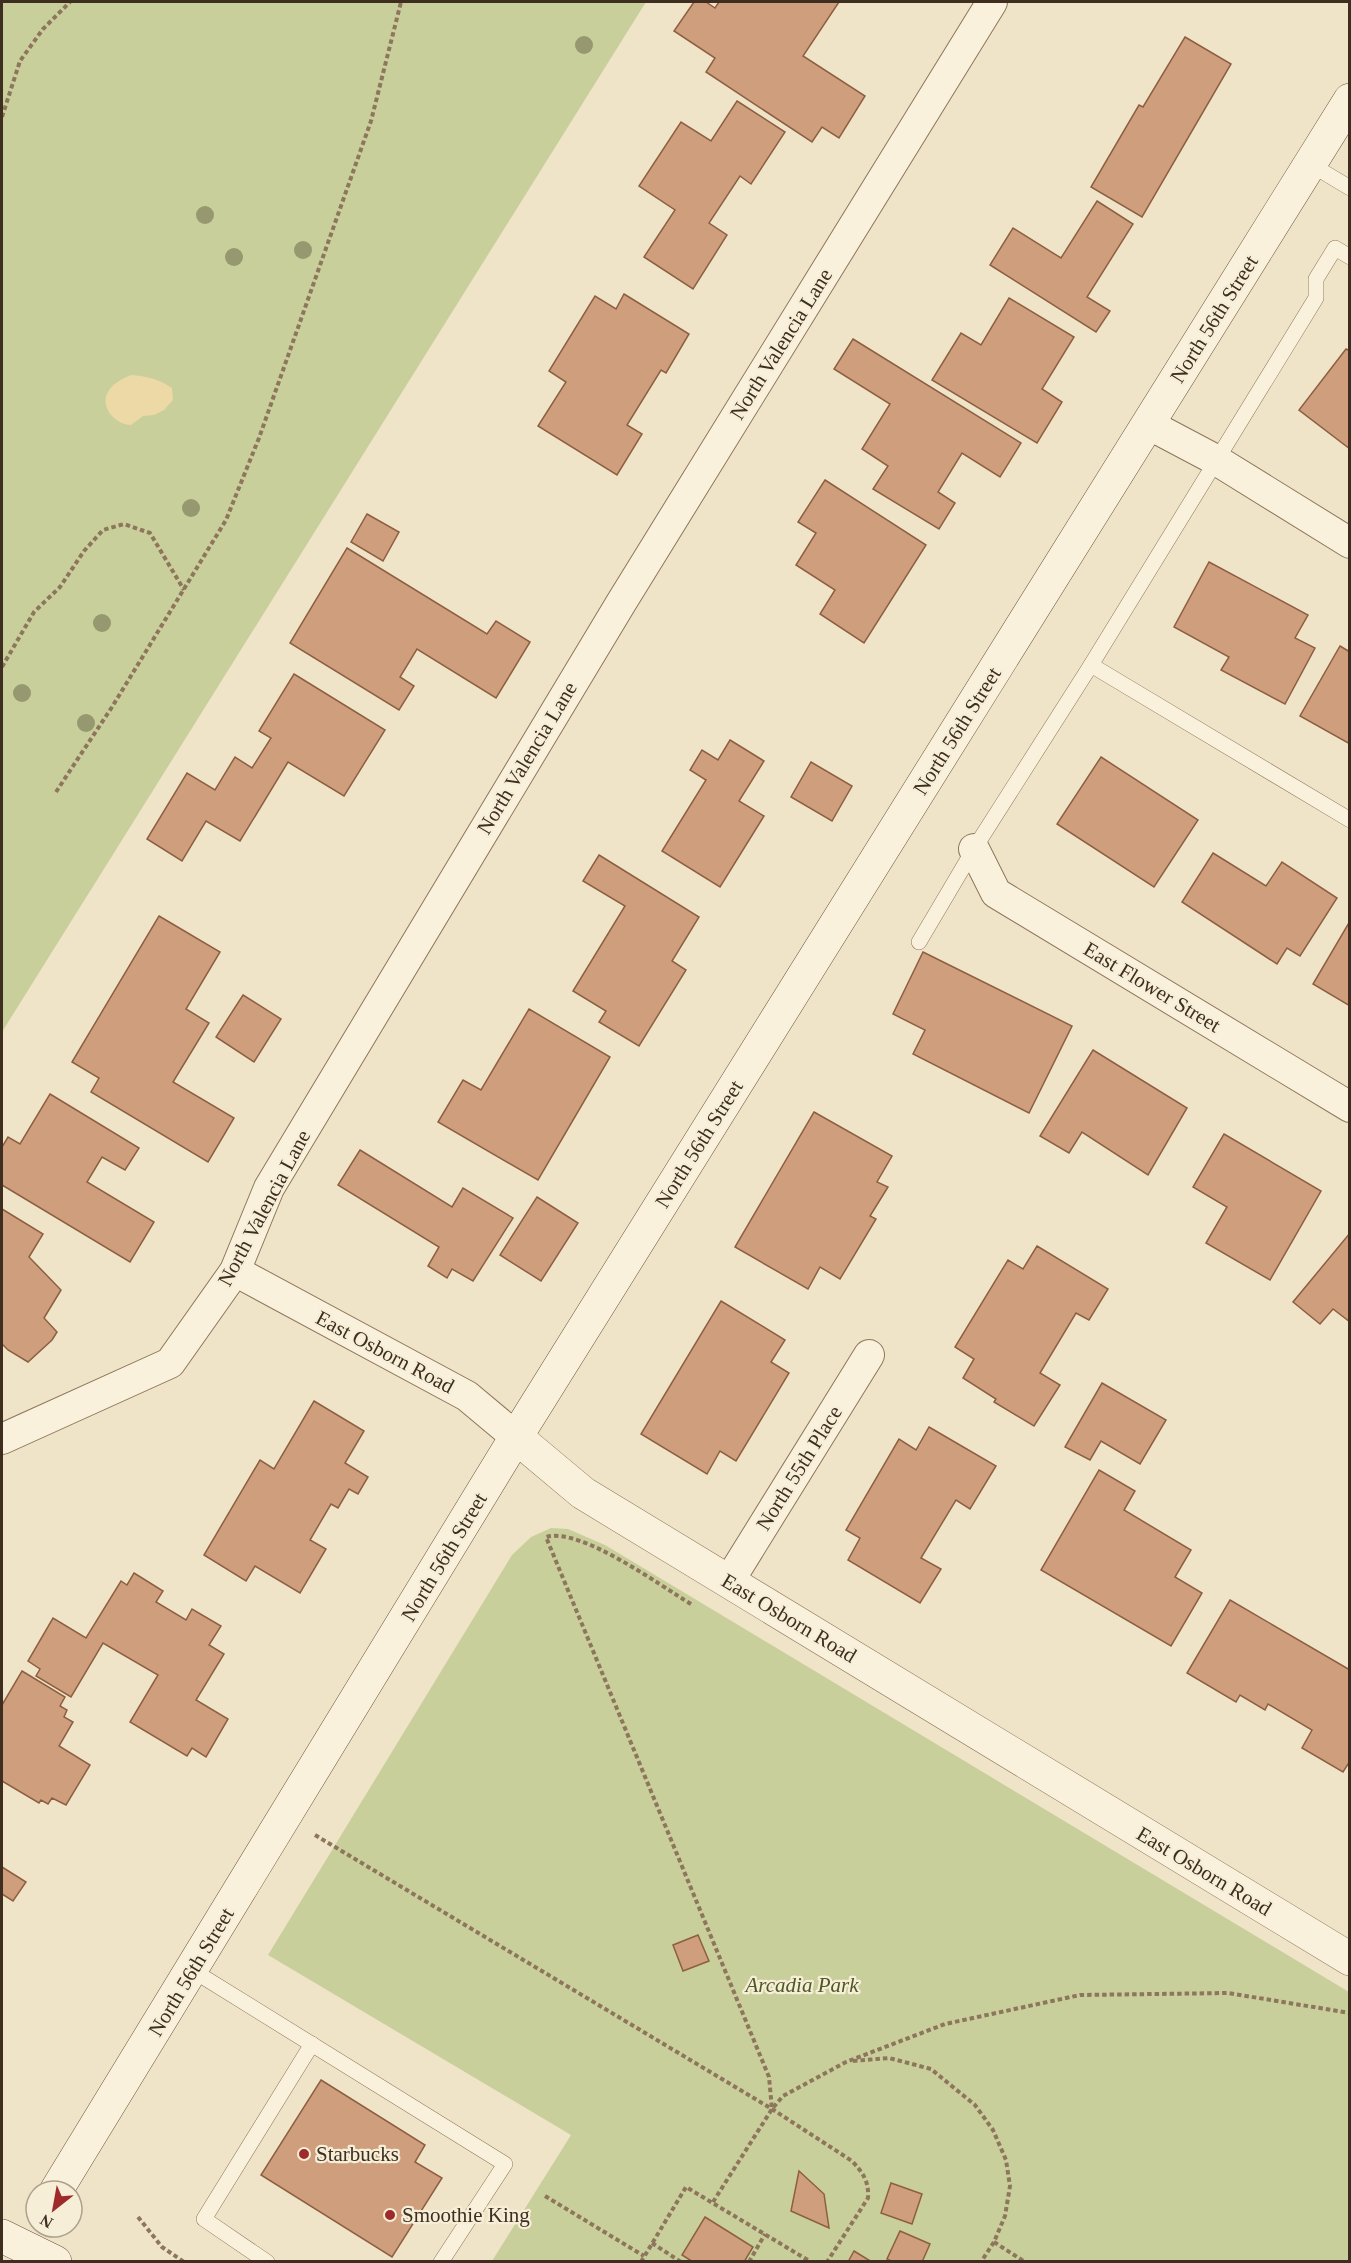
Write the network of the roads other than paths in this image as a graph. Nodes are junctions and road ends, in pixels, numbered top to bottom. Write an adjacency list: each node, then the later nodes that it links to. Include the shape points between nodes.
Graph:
1 (992, 2): 14 (street, North Valencia Lane, via 621,603 275,1178)
2 (1350, 100): 3 (main road, North 56th Street)
3 (1310, 164): 4 (lane); 6 (main road, North 56th Street)
4 (1350, 188)
5 (1350, 257): 7 (lane, via 1335,248 1316,279 1316,298)
6 (1148, 424): 7 (street); 16 (main road, North 56th Street)
7 (1216, 460): 8 (street); 9 (lane)
8 (1350, 543)
9 (1091, 665): 10 (lane); 11 (lane)
10 (1350, 820)
11 (974, 849): 12 (lane); 13 (street, East Flower Street, via 996,893)
12 (919, 942)
13 (1350, 1107)
14 (235, 1270): 16 (street, East Osborn Road, via 467,1396); 17 (street, North Valencia Lane, via 170,1363)
15 (870, 1355): 18 (street, North 55th Place)
16 (516, 1437): 18 (main road, East Osborn Road, via 583,1493); 20 (main road, North 56th Street)
17 (2, 1439)
18 (729, 1581): 19 (main road, East Osborn Road)
19 (1350, 1959)
20 (192, 1970): 21 (lane); 22 (main road, North 56th Street)
21 (312, 2044): 25 (lane, via 204,2219); 26 (lane, via 505,2164)
22 (63, 2179)
23 (18, 2242): 24 (main road)
24 (55, 2262)
25 (267, 2262)
26 (441, 2262)

